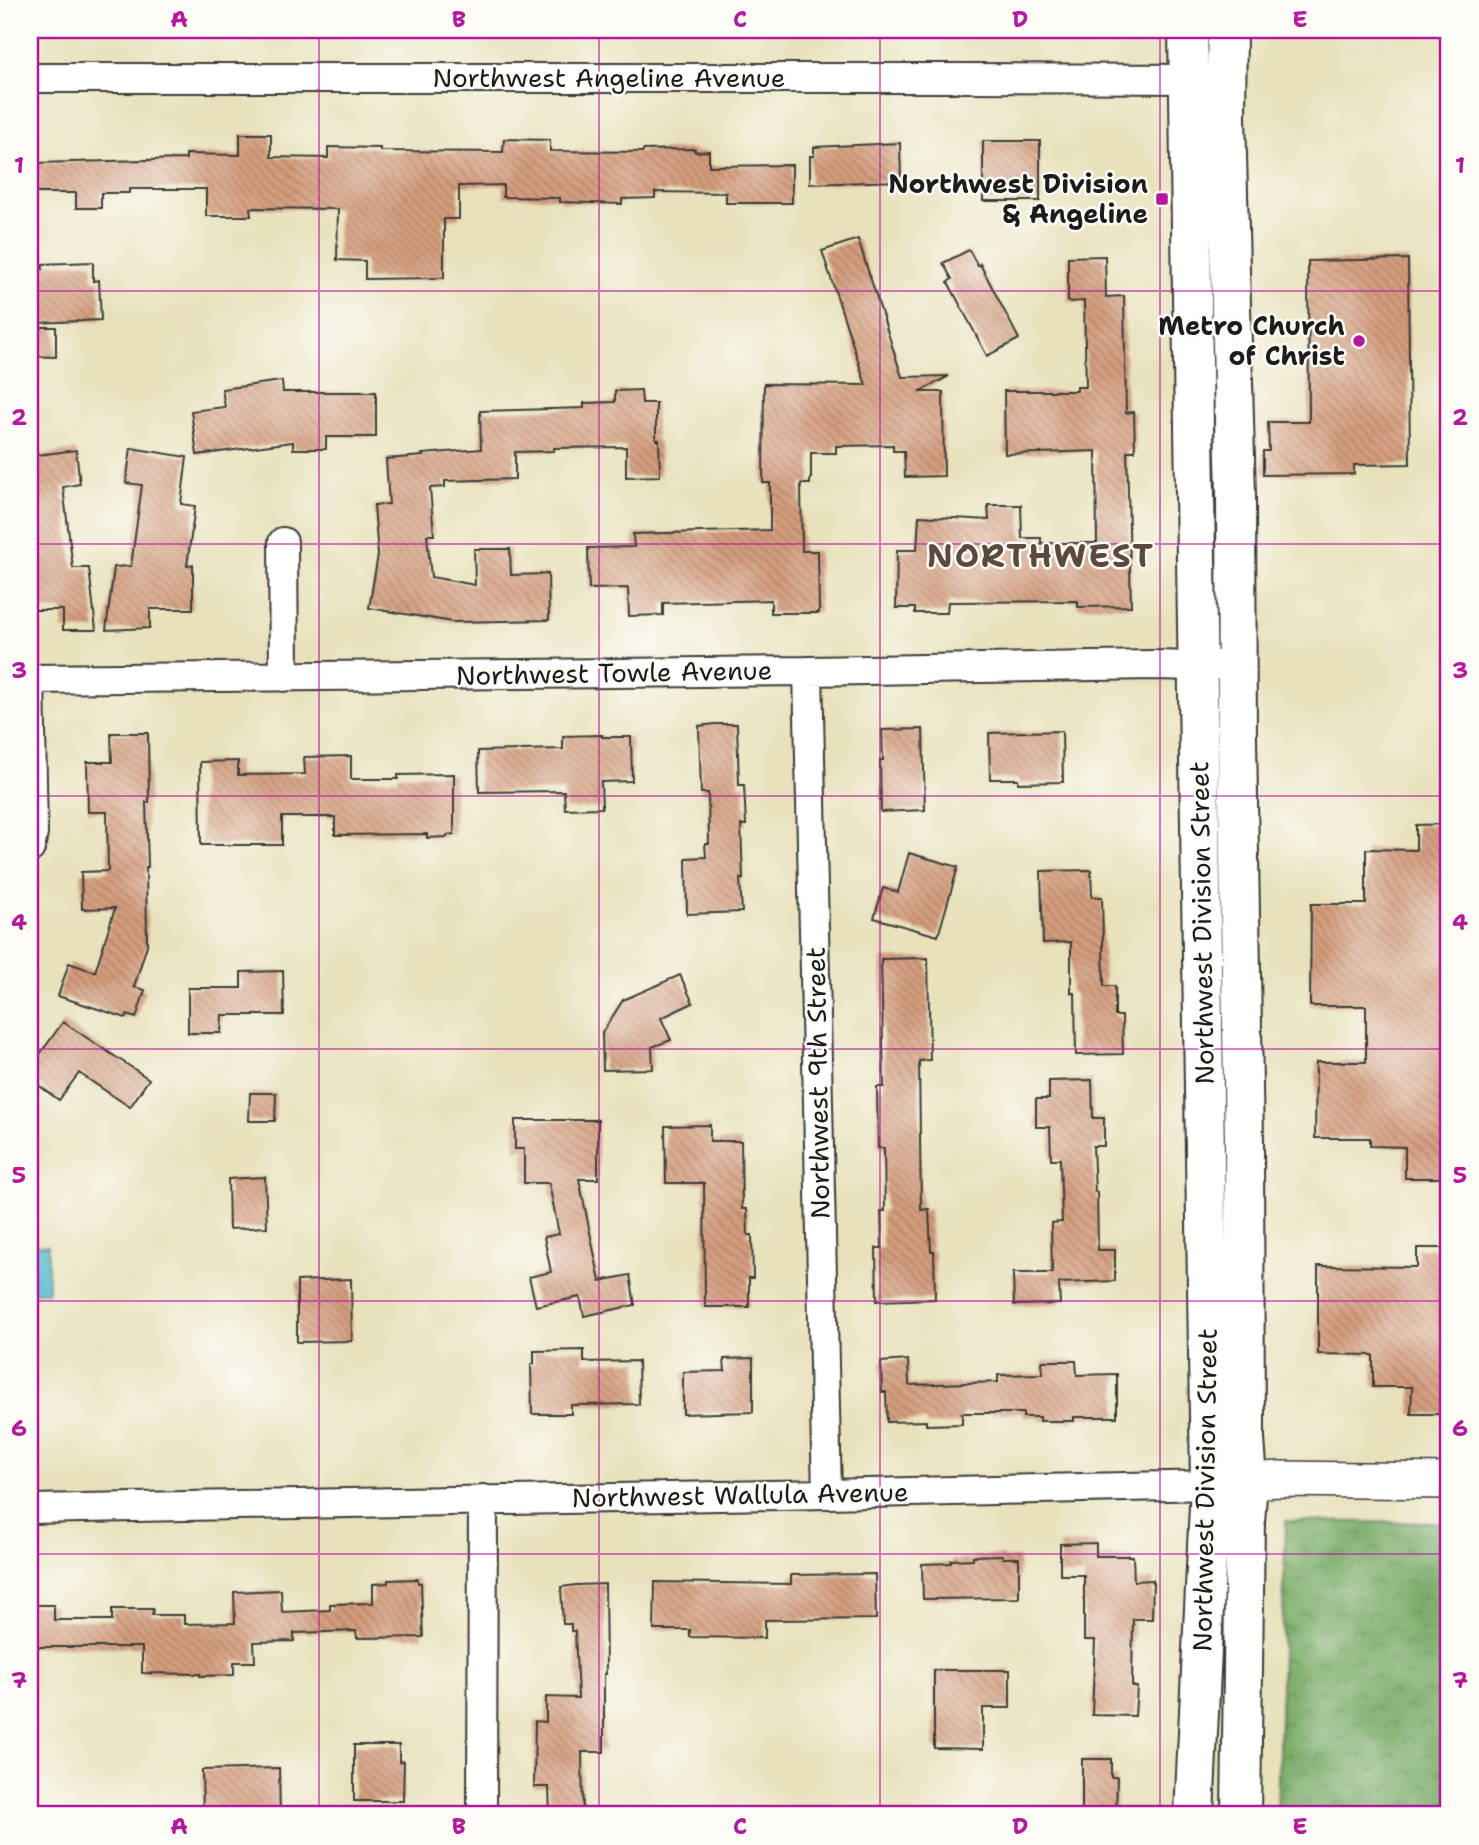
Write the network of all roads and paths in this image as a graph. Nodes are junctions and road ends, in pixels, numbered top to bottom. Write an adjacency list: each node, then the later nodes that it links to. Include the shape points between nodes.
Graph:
1 (1188, 30): 4 (main road, Northwest Division Street)
2 (1227, 30): 5 (main road, Northwest Division Street)
3 (30, 78): 4 (street, Northwest Angeline Avenue)
4 (1189, 79): 5 (street, Northwest Angeline Avenue); 8 (main road, Northwest Division Street)
5 (1227, 80): 7 (main road, Northwest Division Street)
6 (284, 542): 10 (street)
7 (1236, 663): 8 (street, Northwest Towle Avenue); 13 (main road, Northwest Division Street)
8 (1198, 666): 9 (street, Northwest Towle Avenue); 15 (main road, Northwest Division Street)
9 (808, 671): 10 (street, Northwest Towle Avenue); 16 (street, Northwest 9th Street)
10 (284, 677): 11 (street, Northwest Towle Avenue)
11 (30, 679): 12 (street)
12 (30, 848)
13 (1248, 1480): 14 (street, Northwest Wallula Avenue); 15 (street, Northwest Wallula Avenue); 21 (main road, Northwest Division Street)
14 (1449, 1481)
15 (1210, 1485): 16 (street, Northwest Wallula Avenue); 20 (main road, Northwest Division Street)
16 (827, 1494): 17 (street, Northwest Wallula Avenue)
17 (483, 1499): 18 (street, Northwest Wallula Avenue); 19 (street)
18 (30, 1509)
19 (482, 1815)
20 (1194, 1815)
21 (1241, 1815)

